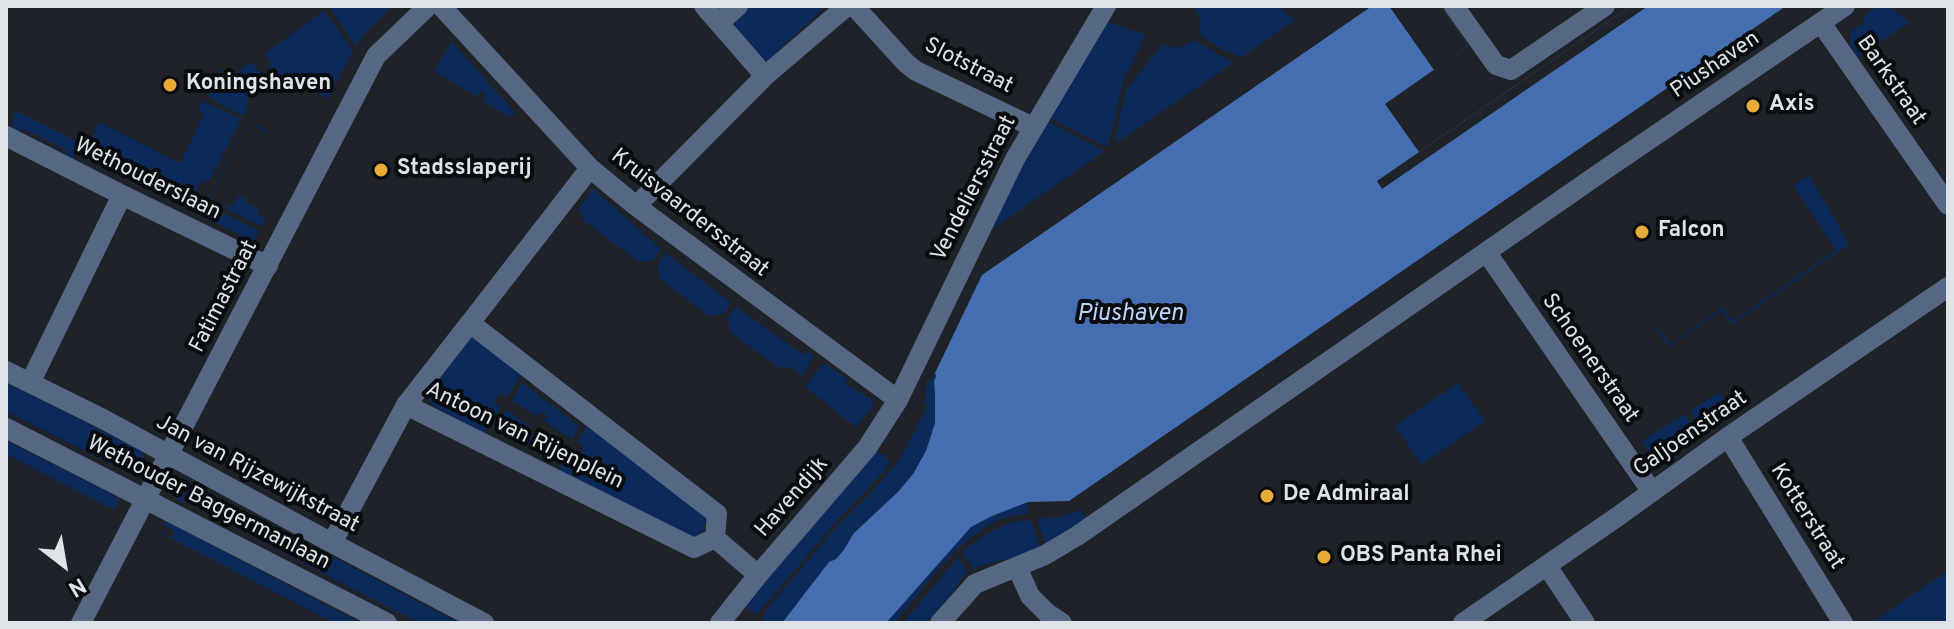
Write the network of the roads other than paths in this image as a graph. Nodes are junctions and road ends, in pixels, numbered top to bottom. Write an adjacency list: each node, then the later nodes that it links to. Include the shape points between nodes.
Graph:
1 (428, 6): 21 (street, Fatimastraat, via 376,56)
2 (441, 6): 16 (street, Kruisvaardersstraat)
3 (704, 6): 11 (street)
4 (738, 6): 11 (street)
5 (847, 6): 13 (street)
6 (854, 6): 14 (street, Slotstraat, via 916,71)
7 (1106, 6): 14 (street, Vendeliersstraat)
8 (1454, 6): 9 (street, via 1496,65 1511,70)
9 (1605, 6)
10 (1845, 6): 12 (street, Piushaven)
11 (719, 23): 13 (street)
12 (1821, 23): 18 (street, Barkstraat); 20 (street, Piushaven)
13 (765, 76): 19 (street)
14 (1033, 127): 26 (street, Vendeliersstraat)
15 (6, 136): 17 (street, Wethouderslaan)
16 (590, 168): 19 (street, Kruisvaardersstraat); 23 (street)
17 (122, 195): 21 (street, Wethouderslaan); 25 (street)
18 (1948, 205)
19 (636, 206): 26 (street, Kruisvaardersstraat)
20 (1487, 253): 31 (street, Schoenerstraat); 36 (street, Piushaven, via 1077,536)
21 (268, 266): 30 (street, Fatimastraat)
22 (1948, 287): 29 (street, Galjoenstraat)
23 (470, 323): 27 (street, Antoon van Rijenplein); 33 (street, Antoon van Rijenplein, via 717,514)
24 (6, 371): 25 (street, Jan van Rijzewijkstraat)
25 (30, 383): 30 (street, Jan van Rijzewijkstraat)
26 (898, 400): 37 (street, Havendijk, via 867,448)
27 (406, 405): 33 (street, Antoon van Rijenplein, via 694,548); 34 (street)
28 (6, 428): 32 (street, Wethouder Baggermanlaan)
29 (1728, 437): 31 (street, Galjoenstraat); 46 (street, Kotterstraat)
30 (169, 456): 32 (street, Fatimastraat); 34 (street, Jan van Rijzewijkstraat)
31 (1652, 492): 35 (street, Galjoenstraat)
32 (145, 498): 38 (street, Fatimastraat); 39 (street, Wethouder Baggermanlaan)
33 (715, 538): 37 (street)
34 (332, 543): 40 (street, Jan van Rijzewijkstraat)
35 (1547, 566): 44 (street, Galjoenstraat); 45 (street)
36 (1017, 567): 42 (street, via 975,584); 43 (street, via 1030,596)
37 (758, 575): 41 (street, Havendijk)
38 (81, 623)
39 (387, 623)
40 (484, 623)
41 (720, 623)
42 (940, 623)
43 (1062, 623)
44 (1463, 623)
45 (1585, 623)
46 (1843, 623)

